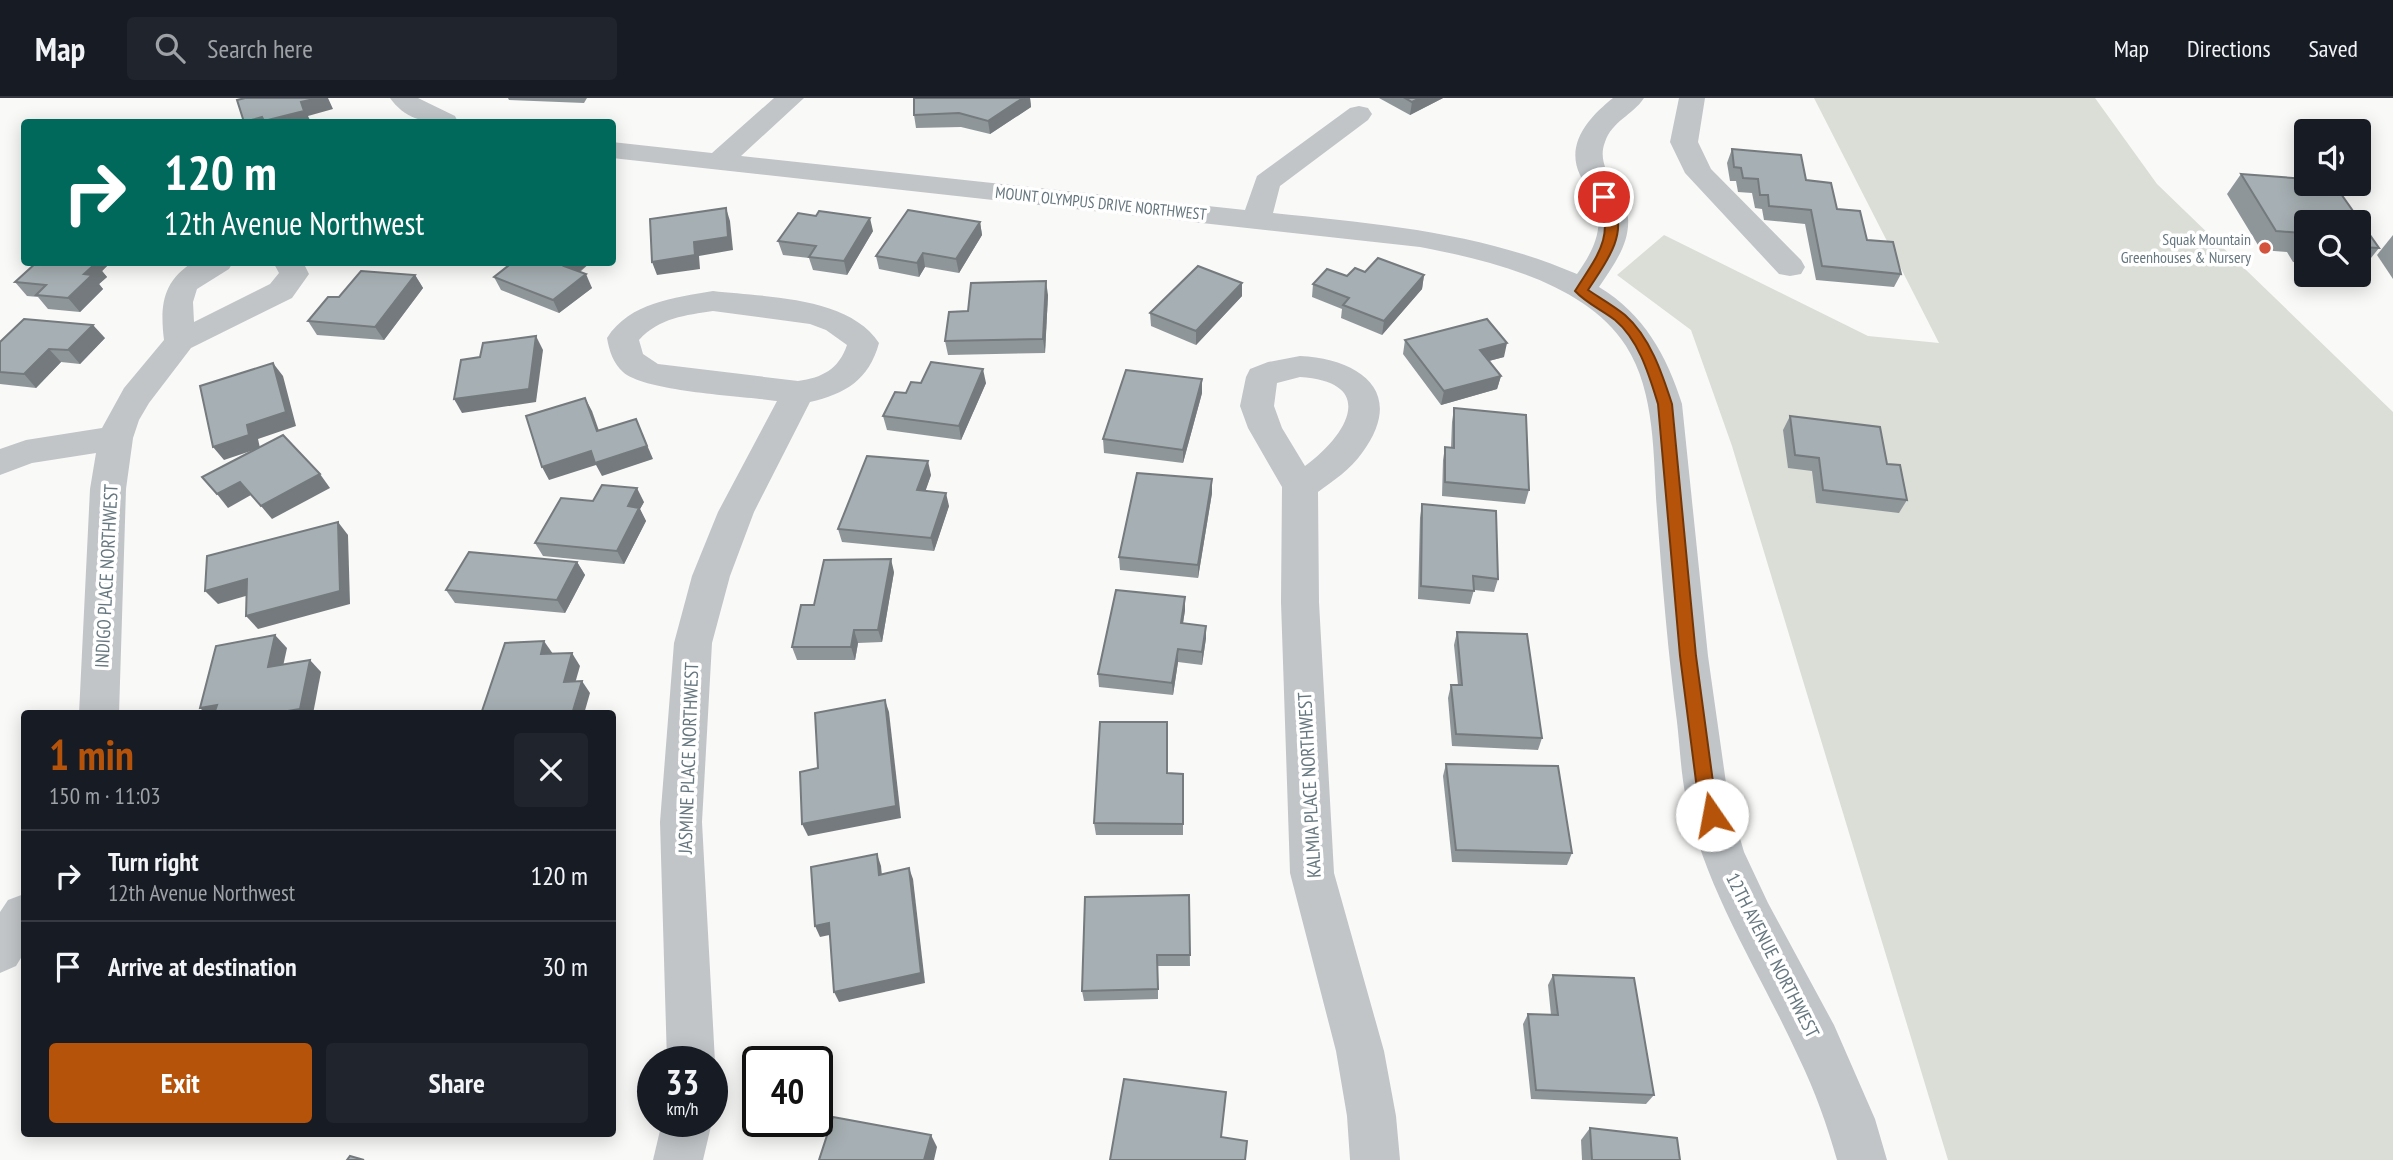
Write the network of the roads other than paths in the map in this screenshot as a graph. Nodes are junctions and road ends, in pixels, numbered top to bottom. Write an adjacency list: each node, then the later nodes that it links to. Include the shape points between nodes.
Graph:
1 (403, 98): 6 (street)
2 (791, 98): 8 (street)
3 (1631, 98): 13 (street, via 1596,128 1587,159 1613,216 1609,247)
4 (1692, 98): 12 (street, via 1684,142 1699,173)
5 (1360, 114): 9 (street, via 1267,182)
6 (438, 119)
7 (616, 150): 8 (street, MOUNT OLYMPUS DRIVE NORTHWEST)
8 (718, 162): 9 (street, MOUNT OLYMPUS DRIVE NORTHWEST)
9 (1257, 220): 13 (street, MOUNT OLYMPUS DRIVE NORTHWEST, via 1470,247 1513,260)
10 (211, 266): 14 (street, via 182,286 175,299)
11 (290, 266): 14 (street, INDIGO PLACE NORTHWEST, via 295,274 281,291)
12 (1790, 267)
13 (1581, 291): 26 (street, 12TH AVENUE NORTHWEST, via 1622,319 1655,373 1665,404 1688,656 1707,797 1722,852 1817,1042)
14 (180, 341): 16 (street, INDIGO PLACE NORTHWEST, via 136,396)
15 (798, 392): 15 (street, via 820,391 853,369 863,343 858,333 816,316 713,301 647,316 623,338 632,366 652,374); 22 (street, JASMINE PLACE NORTHWEST, via 736,512 711,576 693,643 681,822)
16 (116, 438): 17 (street); 19 (street, INDIGO PLACE NORTHWEST, via 108,489)
17 (9, 454)
18 (1300, 487): 25 (street, KALMIA PLACE NORTHWEST, via 1300,616 1312,873 1364,1064)
19 (99, 710)
20 (21, 920): 21 (street)
21 (0, 951)
22 (690, 1046)
23 (683, 1137): 24 (street)
24 (678, 1160)
25 (1375, 1160)
26 (1862, 1160)

